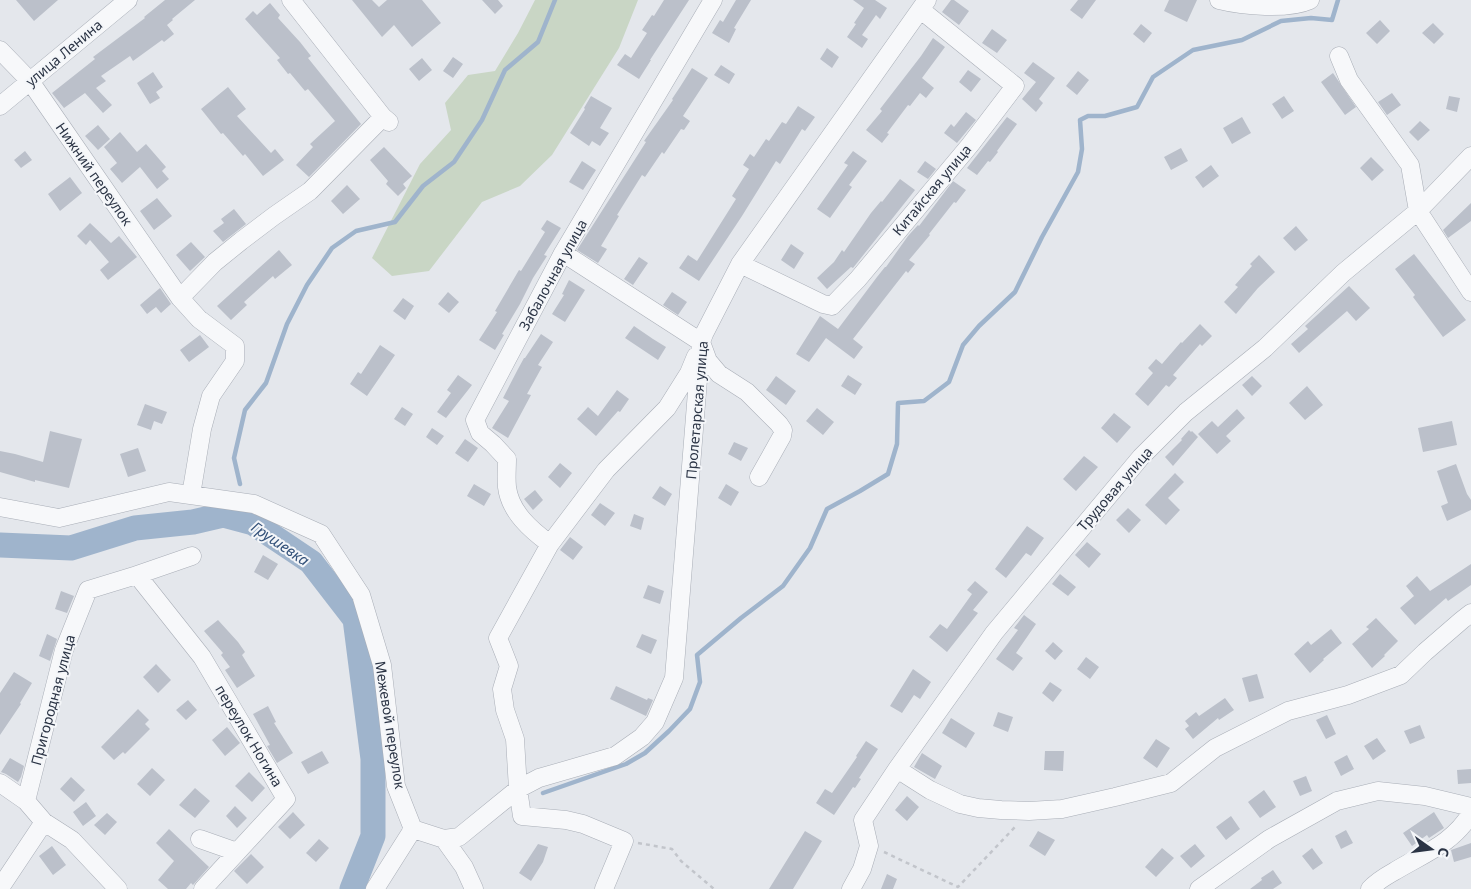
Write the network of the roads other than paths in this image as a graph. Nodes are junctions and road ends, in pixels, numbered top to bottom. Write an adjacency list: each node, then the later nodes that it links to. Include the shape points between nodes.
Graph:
1 (128, 0): 9 (street, улица Ленина)
2 (291, 0): 16 (street, via 386,119 310,191 215,262)
3 (713, 0): 13 (street, Забалочная улица)
4 (1219, 0): 5 (street, via 1236,5 1303,3)
5 (1310, 0)
6 (924, 5): 14 (street, Пролетарская улица); 14 (street, Китайская улица, via 1015,86 970,145 832,306)
7 (0, 50): 9 (street, Нижний переулок)
8 (1339, 56): 12 (street, via 1349,80 1410,165)
9 (30, 81): 10 (street, улица Ленина); 16 (street, Нижний переулок)
10 (0, 106)
11 (1471, 156): 12 (street, Трудовая улица)
12 (1418, 211): 15 (street); 25 (street, Трудовая улица, via 1344,273 1264,348 1186,412 1141,457 994,633)
13 (563, 253): 17 (street); 21 (street, Забалочная улица, via 475,420 480,433 507,459 507,487 511,503 521,518)
14 (740, 264): 17 (street, Пролетарская улица)
15 (1471, 292)
16 (182, 300): 19 (street, Нижний переулок, via 199,319 235,346 235,361 211,396)
17 (701, 342): 18 (street, via 708,361 719,374 746,392 783,430); 21 (street, via 689,372 667,408 606,470); 27 (street, Пролетарская улица, via 674,678 655,722 642,738 615,756 539,778)
18 (759, 477)
19 (191, 496): 20 (street, Межевой переулок, via 169,492 59,518); 32 (street, Межевой переулок, via 254,504 321,534 361,595 382,665 396,786)
20 (0, 508)
21 (550, 544): 27 (street, via 498,638 509,666 502,688 505,710 515,739)
22 (192, 556): 23 (street, Пригородная улица)
23 (137, 575): 28 (street, Пригородная улица, via 88,590 64,650); 35 (street, переулок Ногина, via 202,657 286,799)
24 (1471, 613): 25 (street, via 1401,675 1348,695 1288,711 1215,748 1172,783 1062,809 1029,811 960,804)
25 (896, 769): 42 (street, Трудовая улица, via 863,820 869,846)
26 (0, 783): 28 (street)
27 (518, 789): 34 (street, Пролетарская улица, via 459,837); 41 (street, via 522,816 583,824 624,841)
28 (26, 801): 31 (street)
29 (1471, 807): 43 (street, via 1425,796 1378,791 1337,801 1269,839)
30 (1471, 813): 44 (street, via 1457,832 1437,848 1408,862)
31 (44, 822): 36 (street); 37 (street, via 72,840)
32 (413, 829): 34 (street); 39 (street)
33 (200, 839): 35 (street)
34 (444, 839): 40 (street)
35 (237, 852): 38 (street, переулок Ногина)
36 (0, 888)
37 (118, 889)
38 (202, 889)
39 (375, 889)
40 (474, 889)
41 (604, 889)
42 (851, 889)
43 (1199, 889)
44 (1370, 889)

